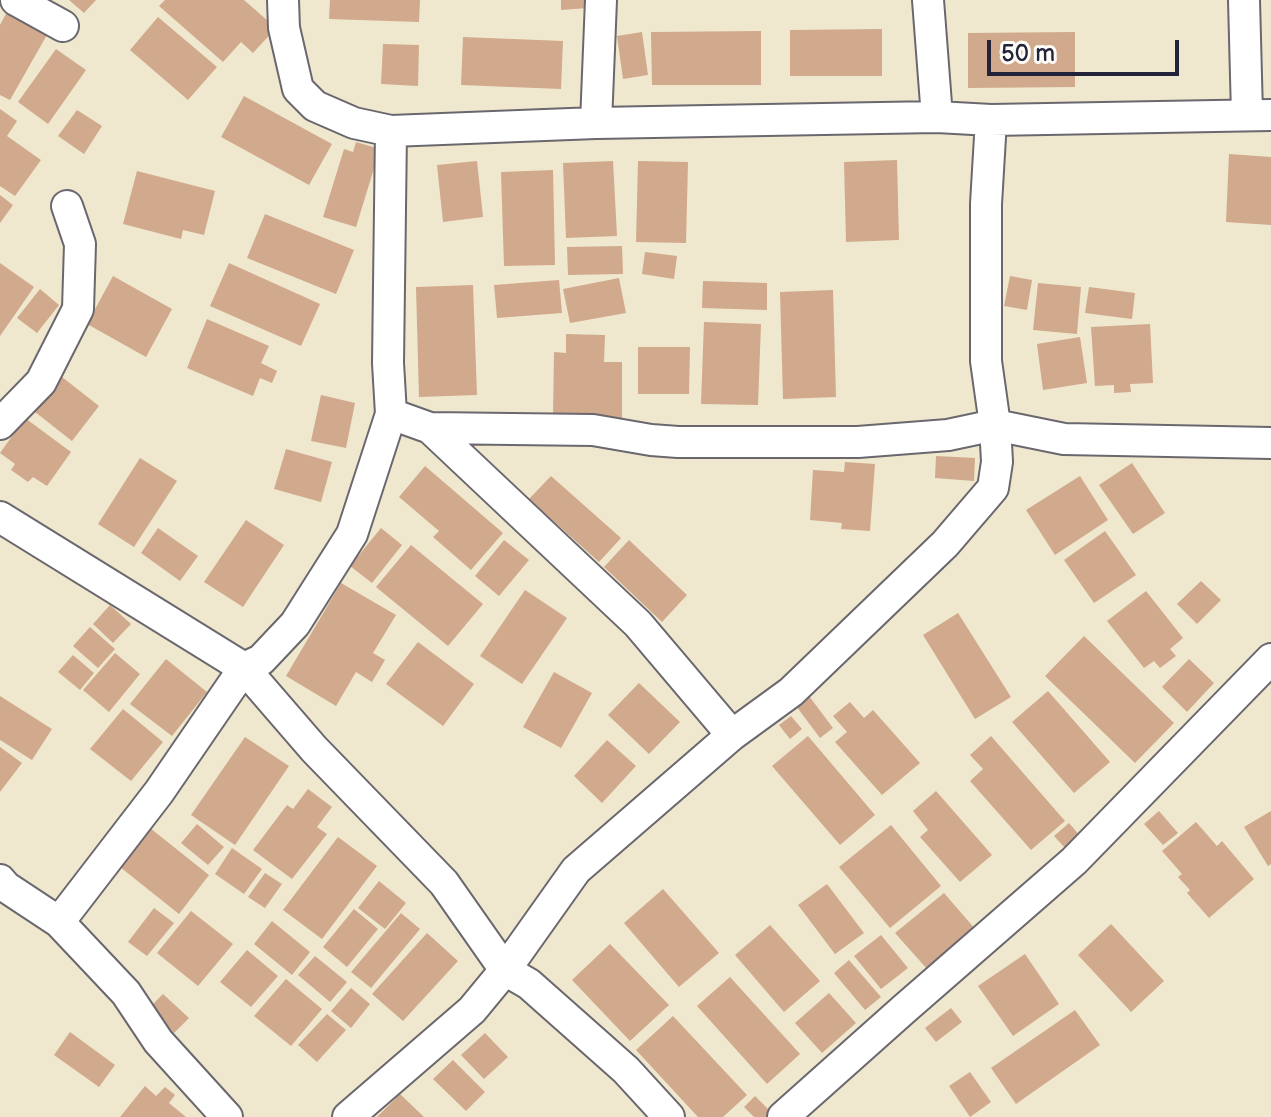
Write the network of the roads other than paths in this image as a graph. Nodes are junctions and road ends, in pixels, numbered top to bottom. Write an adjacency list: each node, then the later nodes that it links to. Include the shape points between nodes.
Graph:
1 (16, 0): 6 (street)
2 (283, 0): 11 (street, via 298,89 315,106)
3 (601, 0): 10 (street)
4 (928, 0): 8 (street)
5 (1244, 0): 7 (street)
6 (63, 26)
7 (1259, 114): 9 (street)
8 (937, 117): 9 (street); 10 (street)
9 (991, 120): 15 (street, via 986,361)
10 (596, 123): 11 (street)
11 (391, 131): 13 (street)
12 (67, 206): 14 (street, via 80,244 78,309 41,382)
13 (391, 414): 16 (street); 20 (street, via 352,534 295,624 261,660)
14 (0, 424)
15 (995, 425): 16 (street, via 948,435 858,442 678,442 593,430); 17 (street, via 1064,439); 21 (street, via 995,482 983,500 945,544 791,692)
16 (430, 428): 21 (street, via 638,624)
17 (1271, 443)
18 (0, 517): 20 (street)
19 (1271, 659): 28 (street, via 1074,861)
20 (244, 668): 23 (street, via 159,792); 24 (street, via 444,883)
21 (732, 735): 24 (street, via 576,870)
22 (0, 880): 23 (street)
23 (59, 922): 25 (street, via 126,993 158,1041)
24 (505, 970): 26 (street, via 472,1010); 27 (street, via 529,984 626,1070)
25 (227, 1117)
26 (348, 1117)
27 (669, 1117)
28 (783, 1117)

